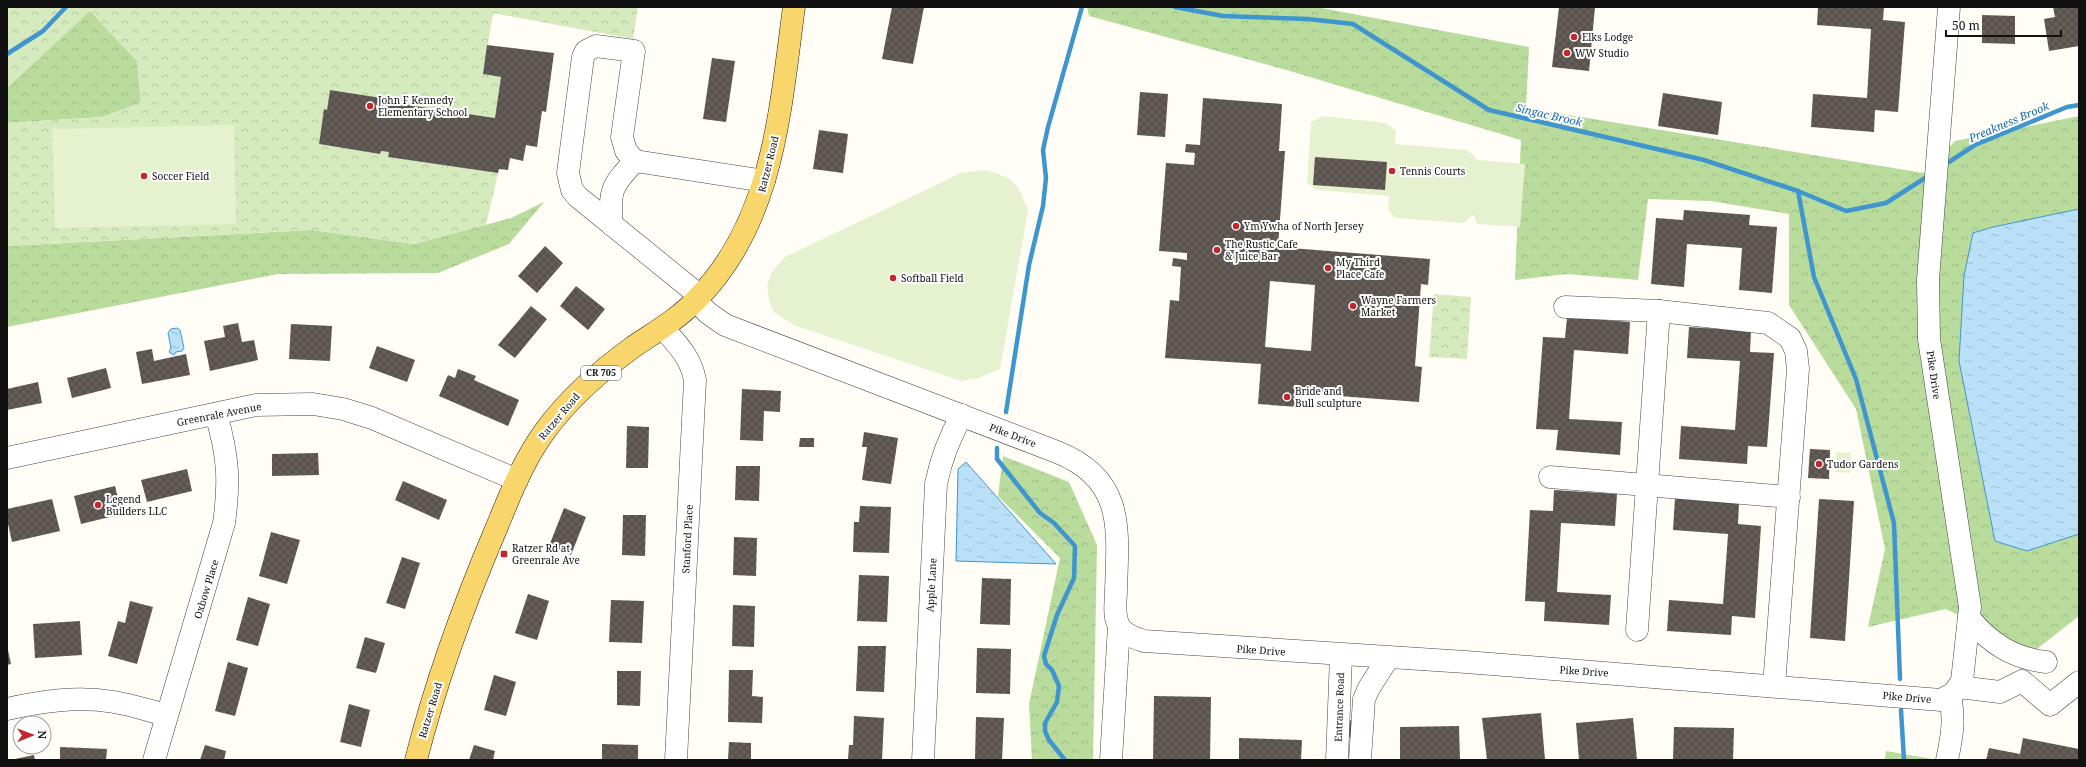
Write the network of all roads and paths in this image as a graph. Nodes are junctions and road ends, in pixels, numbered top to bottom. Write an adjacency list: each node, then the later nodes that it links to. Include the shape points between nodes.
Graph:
1 (794, 7): 4 (main road, Ratzer Road / CR 705, via 775,142)
2 (1949, 7): 17 (street, Pike Drive, via 1927,315 1970,607)
3 (635, 161): 4 (street); 5 (street, via 619,178 611,193); 5 (street, Pike Drive, via 626,151 622,137 634,51 596,46 590,48 583,57 568,173 572,190)
4 (764, 181): 6 (main road, Ratzer Road / CR 705, via 754,214 741,240)
5 (612, 225): 6 (street, Pike Drive)
6 (698, 298): 9 (main road, Ratzer Road / CR 705); 11 (street, Pike Drive, via 708,313 725,325)
7 (1565, 307): 8 (street)
8 (1658, 311): 15 (street); 16 (street, via 1768,323 1790,338 1796,351 1798,369)
9 (663, 328): 14 (main road, Ratzer Road / CR 705, via 632,348 577,393 547,428); 32 (street, Stanford Place, via 686,354 695,380)
10 (216, 414): 12 (street, Greenrale Avenue); 14 (street, Greenrale Avenue, via 256,405 313,404 343,409 372,418); 27 (street, Oxbow Place, via 228,465 224,524)
11 (962, 415): 18 (street, Pike Drive, via 1064,455 1082,466 1097,480 1108,495 1118,529 1116,617); 33 (street, Apple Lane, via 950,435 941,459 936,484)
12 (7, 458)
13 (1550, 477): 15 (street)
14 (517, 480): 31 (main road, Ratzer Road / CR 705, via 484,556 445,662)
15 (1646, 485): 16 (street); 19 (street)
16 (1789, 497): 24 (street)
17 (1968, 618): 22 (street, via 1982,633 2010,653); 25 (street, Pike Drive, via 1964,674)
18 (1119, 626): 20 (street, Pike Drive, via 1133,638 1144,642); 34 (street)
19 (1637, 630)
20 (1341, 656): 21 (street, Pike Drive); 28 (street, Entrance Road)
21 (1388, 658): 24 (street, Pike Drive); 29 (street, Entrance Road, via 1364,699)
22 (2046, 662)
23 (2079, 682): 25 (street, via 2050,705 2022,681 2000,692)
24 (1774, 686): 25 (street, Pike Drive, via 1941,700)
25 (1954, 692): 35 (street, via 1954,727)
26 (7, 709): 27 (street, via 61,699 88,699 115,702)
27 (167, 715): 30 (street, Oxbow Place)
28 (1337, 759): 29 (street, Entrance Road)
29 (1360, 759)
30 (154, 760)
31 (416, 760)
32 (676, 760)
33 (923, 760)
34 (1111, 760)
35 (1947, 760)

